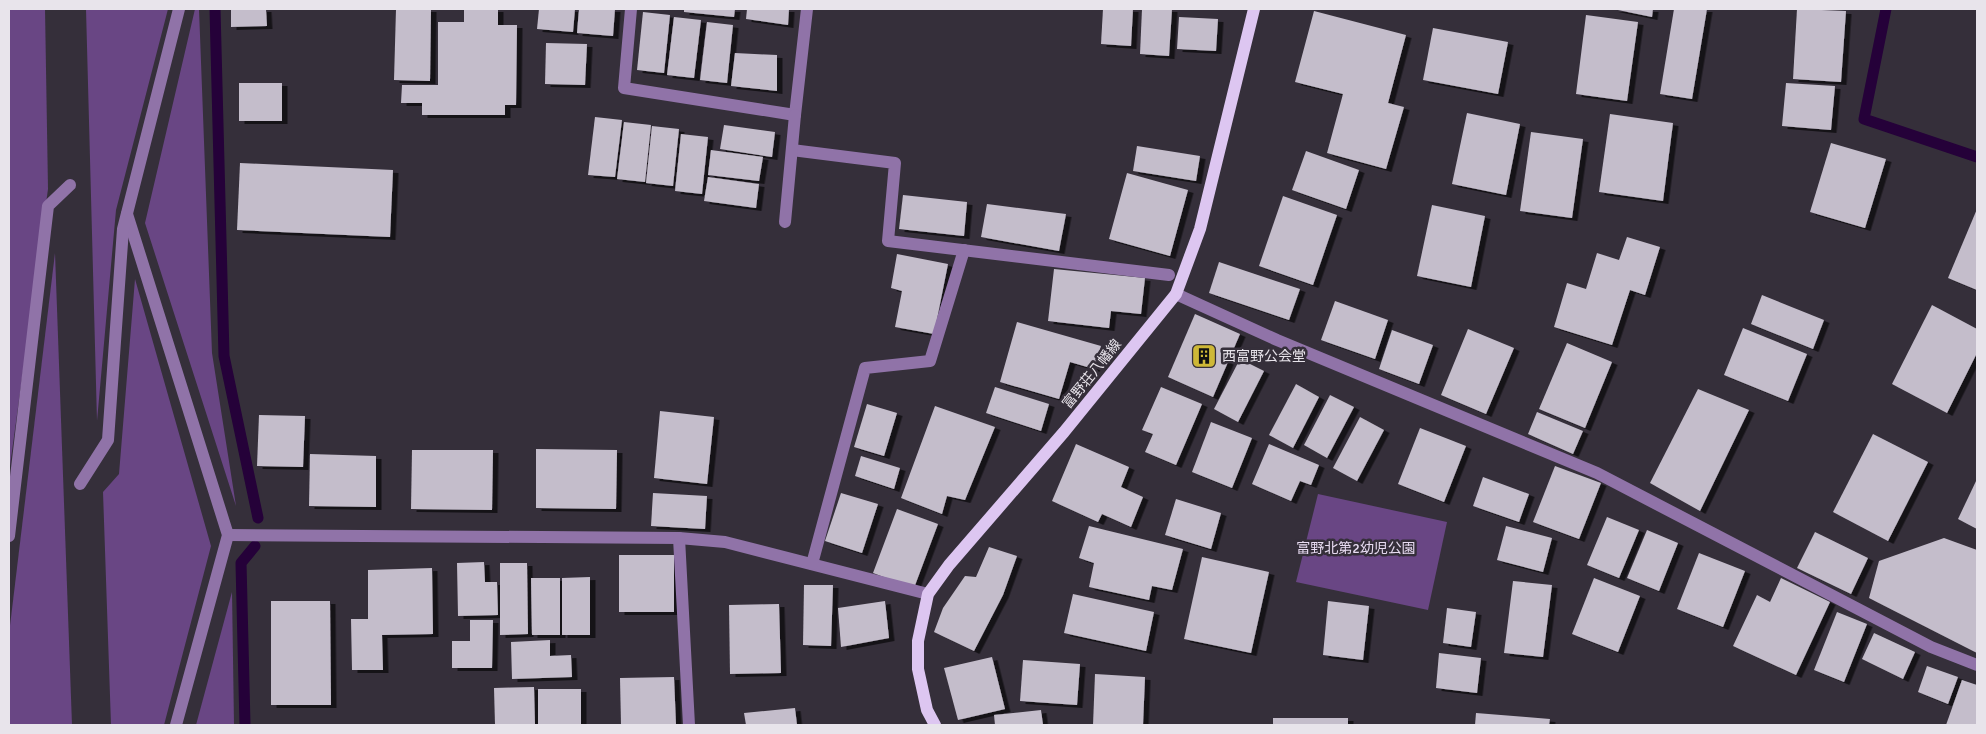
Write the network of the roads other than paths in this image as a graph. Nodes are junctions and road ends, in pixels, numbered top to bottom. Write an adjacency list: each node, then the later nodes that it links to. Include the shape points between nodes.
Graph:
1 (179, 9): 8 (street)
2 (632, 9): 5 (street, via 624,88)
3 (807, 9): 5 (street)
4 (1254, 9): 12 (main road, 富野荘八幡線, via 1200,229)
5 (795, 115): 6 (street)
6 (792, 150): 9 (street); 10 (street, via 895,164 888,241)
7 (70, 185): 15 (street, via 48,206)
8 (127, 214): 13 (street, via 123,229 108,440); 14 (street)
9 (785, 222)
10 (964, 250): 11 (street); 17 (street, via 930,360 865,368)
11 (1169, 275)
12 (1176, 294): 18 (main road, 富野荘八幡線, via 1064,432 948,565); 19 (street, via 1277,340 1597,473 1931,647)
13 (80, 484)
14 (228, 535): 16 (street); 20 (street)
15 (9, 536)
16 (678, 538): 17 (street, via 726,542); 21 (street)
17 (812, 564): 18 (street)
18 (928, 594): 22 (main road, 富野荘八幡線, via 918,641 918,669 927,710)
19 (1977, 665)
20 (176, 725)
21 (689, 725)
22 (935, 725)

